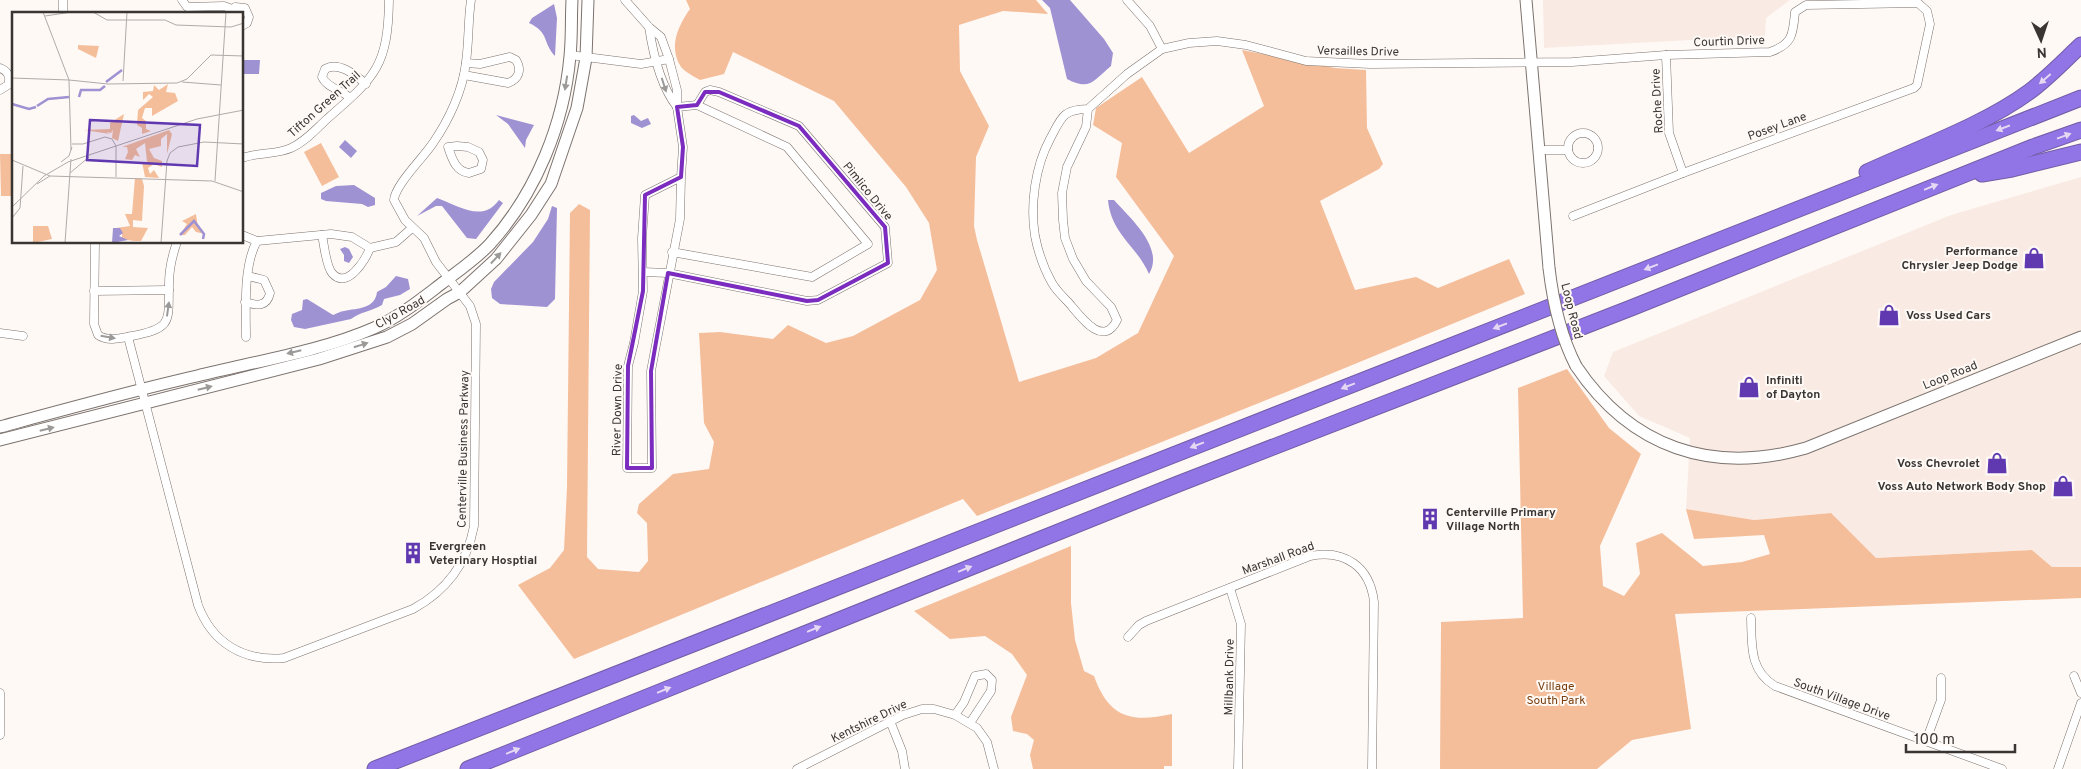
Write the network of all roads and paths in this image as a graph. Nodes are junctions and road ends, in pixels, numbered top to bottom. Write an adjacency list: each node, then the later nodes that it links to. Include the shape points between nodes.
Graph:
1 (182, 0): 10 (street, via 187,7)
2 (389, 0): 25 (street, Tifton Green Trail, via 386,45)
3 (472, 0): 22 (street)
4 (572, 0): 16 (street, Clyo Road)
5 (588, 0): 18 (street, Clyo Road)
6 (626, 0): 13 (street, River Down Drive)
7 (1127, 0): 15 (street, via 1150,26)
8 (1526, 0): 21 (street, Loop Road)
9 (245, 4): 10 (street); 12 (street, via 249,17)
10 (233, 7)
11 (1927, 11): 17 (street, Courtin Drive, via 1918,3 1806,5 1795,12 1789,41 1770,52); 39 (street, Posey Lane, via 1930,24 1914,88)
12 (244, 24)
13 (649, 28): 19 (street, River Down Drive, via 661,37); 20 (street, River Down Drive)
14 (2081, 45): 50 (highway, one-way to 50, via 2030,92 1990,116)
15 (1162, 49): 21 (street, Versailles Drive, via 1218,41 1322,63); 31 (street, via 1127,74)
16 (570, 55): 18 (street); 55 (street, Clyo Road, one-way to 55, via 558,124 540,168 490,244)
17 (1666, 55): 21 (street, Courtin Drive, via 1572,62); 39 (street, Roche Drive, via 1669,133)
18 (586, 58): 20 (street, via 641,64); 58 (street, Clyo Road, one-way to 18, via 496,259 551,184 578,108)
19 (669, 59): 20 (street); 30 (street, River Down Drive, via 678,90)
20 (657, 61): 30 (street, River Down Drive, one-way to 30, via 666,92)
21 (1530, 61): 35 (street, Loop Road)
22 (466, 63): 24 (street); 24 (street, via 510,57 516,60 519,70 516,78 508,83)
23 (0, 68): 26 (street, via 9,78 8,85)
24 (464, 75): 33 (street)
25 (366, 84): 27 (street, Tifton Green Trail); 27 (street, via 345,70 332,66 325,69 322,77 326,84)
26 (0, 90)
27 (350, 98): 38 (street, Tifton Green Trail, via 292,148)
28 (2081, 98): 50 (highway, one-way to 50)
29 (697, 105): 30 (street); 51 (street, via 787,148 868,244 812,277); 53 (street, Pimlico Drive, via 705,92 720,92 799,126 885,227 888,263 818,300 807,301)
30 (676, 107): 40 (street, River Down Drive, via 683,147)
31 (1088, 109): 31 (street, via 1086,128 1067,167 1062,193 1063,220 1074,259 1086,281 1111,307 1117,320 1107,331 1088,326 1053,284 1035,237 1033,216 1043,152 1062,115)
32 (2081, 130): 41 (highway, one-way to 32)
33 (436, 140): 34 (street); 43 (street, Centerville Business Parkway, via 395,195 400,213)
34 (448, 147): 34 (street, via 468,146 480,152 483,160 481,169 469,173 460,170)
35 (1538, 150): 36 (street); 64 (street, Loop Road, bridge, via 1551,291 1562,333 1576,366 1609,406 1651,437 1671,446 1718,458 1752,459 1784,454)
36 (1568, 150)
37 (2081, 152): 41 (highway, via 2012,169)
38 (244, 158)
39 (1684, 173): 42 (street, Posey Lane)
40 (681, 177): 51 (street, River Down Drive, via 680,219); 52 (street, River Down Drive, via 645,195)
41 (1953, 178): 84 (highway, one-way to 41)
42 (1574, 216)
43 (412, 228): 49 (street, via 396,242); 55 (street, Centerville Business Parkway, via 424,238)
44 (322, 235): 46 (street); 49 (street, via 343,235); 49 (street, via 330,269 335,276 353,273)
45 (244, 236): 46 (street)
46 (256, 241): 54 (street)
47 (95, 244): 57 (street)
48 (176, 244): 56 (street, via 170,266)
49 (370, 248)
50 (1696, 249): 83 (highway, one-way to 83)
51 (672, 252): 53 (street, River Down Drive)
52 (643, 272): 53 (street, Pimlico Drive); 53 (street, River Down Drive, via 643,291 628,366 627,468 652,468 651,371)
53 (668, 273)
54 (248, 276): 59 (street); 59 (street, via 264,280 270,293 264,303 254,305)
55 (448, 279): 58 (street, Centerville Business Parkway); 65 (street, Clyo Road, one-way to 65, via 410,308 382,324 334,343)
56 (169, 290): 57 (street); 62 (street, one-way to 56, via 162,326 169,312)
57 (94, 291): 62 (street, one-way to 62, via 94,324 98,335 106,339)
58 (460, 292): 66 (street, Clyo Road, one-way to 58, via 319,359 386,337); 66 (street, Centerville Business Parkway, via 470,306 476,324 476,507 468,551 447,584 426,602 297,654 271,659 248,656 221,640 207,624 198,605)
59 (246, 302): 63 (street)
60 (0, 333): 61 (street)
61 (23, 336)
62 (128, 337): 65 (street)
63 (246, 337)
64 (2081, 337)
65 (141, 389): 66 (street); 67 (street, Clyo Road)
66 (145, 403): 68 (street, Clyo Road, one-way to 66)
67 (0, 427)
68 (0, 440)
69 (1230, 588): 71 (street, Marshall Road, via 1146,621); 88 (street, Millbank Drive, via 1241,624); 89 (street, Marshall Road, via 1319,554 1343,557 1363,572 1370,583 1374,602)
70 (1751, 618): 81 (street, South Village Drive, via 1753,656 1758,671 1769,682)
71 (1128, 637)
72 (2074, 676): 75 (street)
73 (1941, 678): 81 (street, via 1941,700)
74 (0, 693): 80 (street)
75 (2081, 693)
76 (2081, 702): 91 (street)
77 (955, 715): 78 (street, Kentshire Drive, via 922,709); 79 (street, Kentshire Drive); 79 (street, via 975,676 986,674 992,680 992,688)
78 (890, 721): 82 (street, Kentshire Drive); 86 (street)
79 (970, 723): 87 (street, via 983,735)
80 (0, 736)
81 (1926, 741): 90 (street, South Village Drive)
82 (809, 767): 85 (street, Kentshire Drive)
83 (375, 769)
84 (468, 769)
85 (797, 769)
86 (906, 769)
87 (994, 769)
88 (1238, 769)
89 (1372, 769)
90 (2002, 769)
91 (2058, 769)

